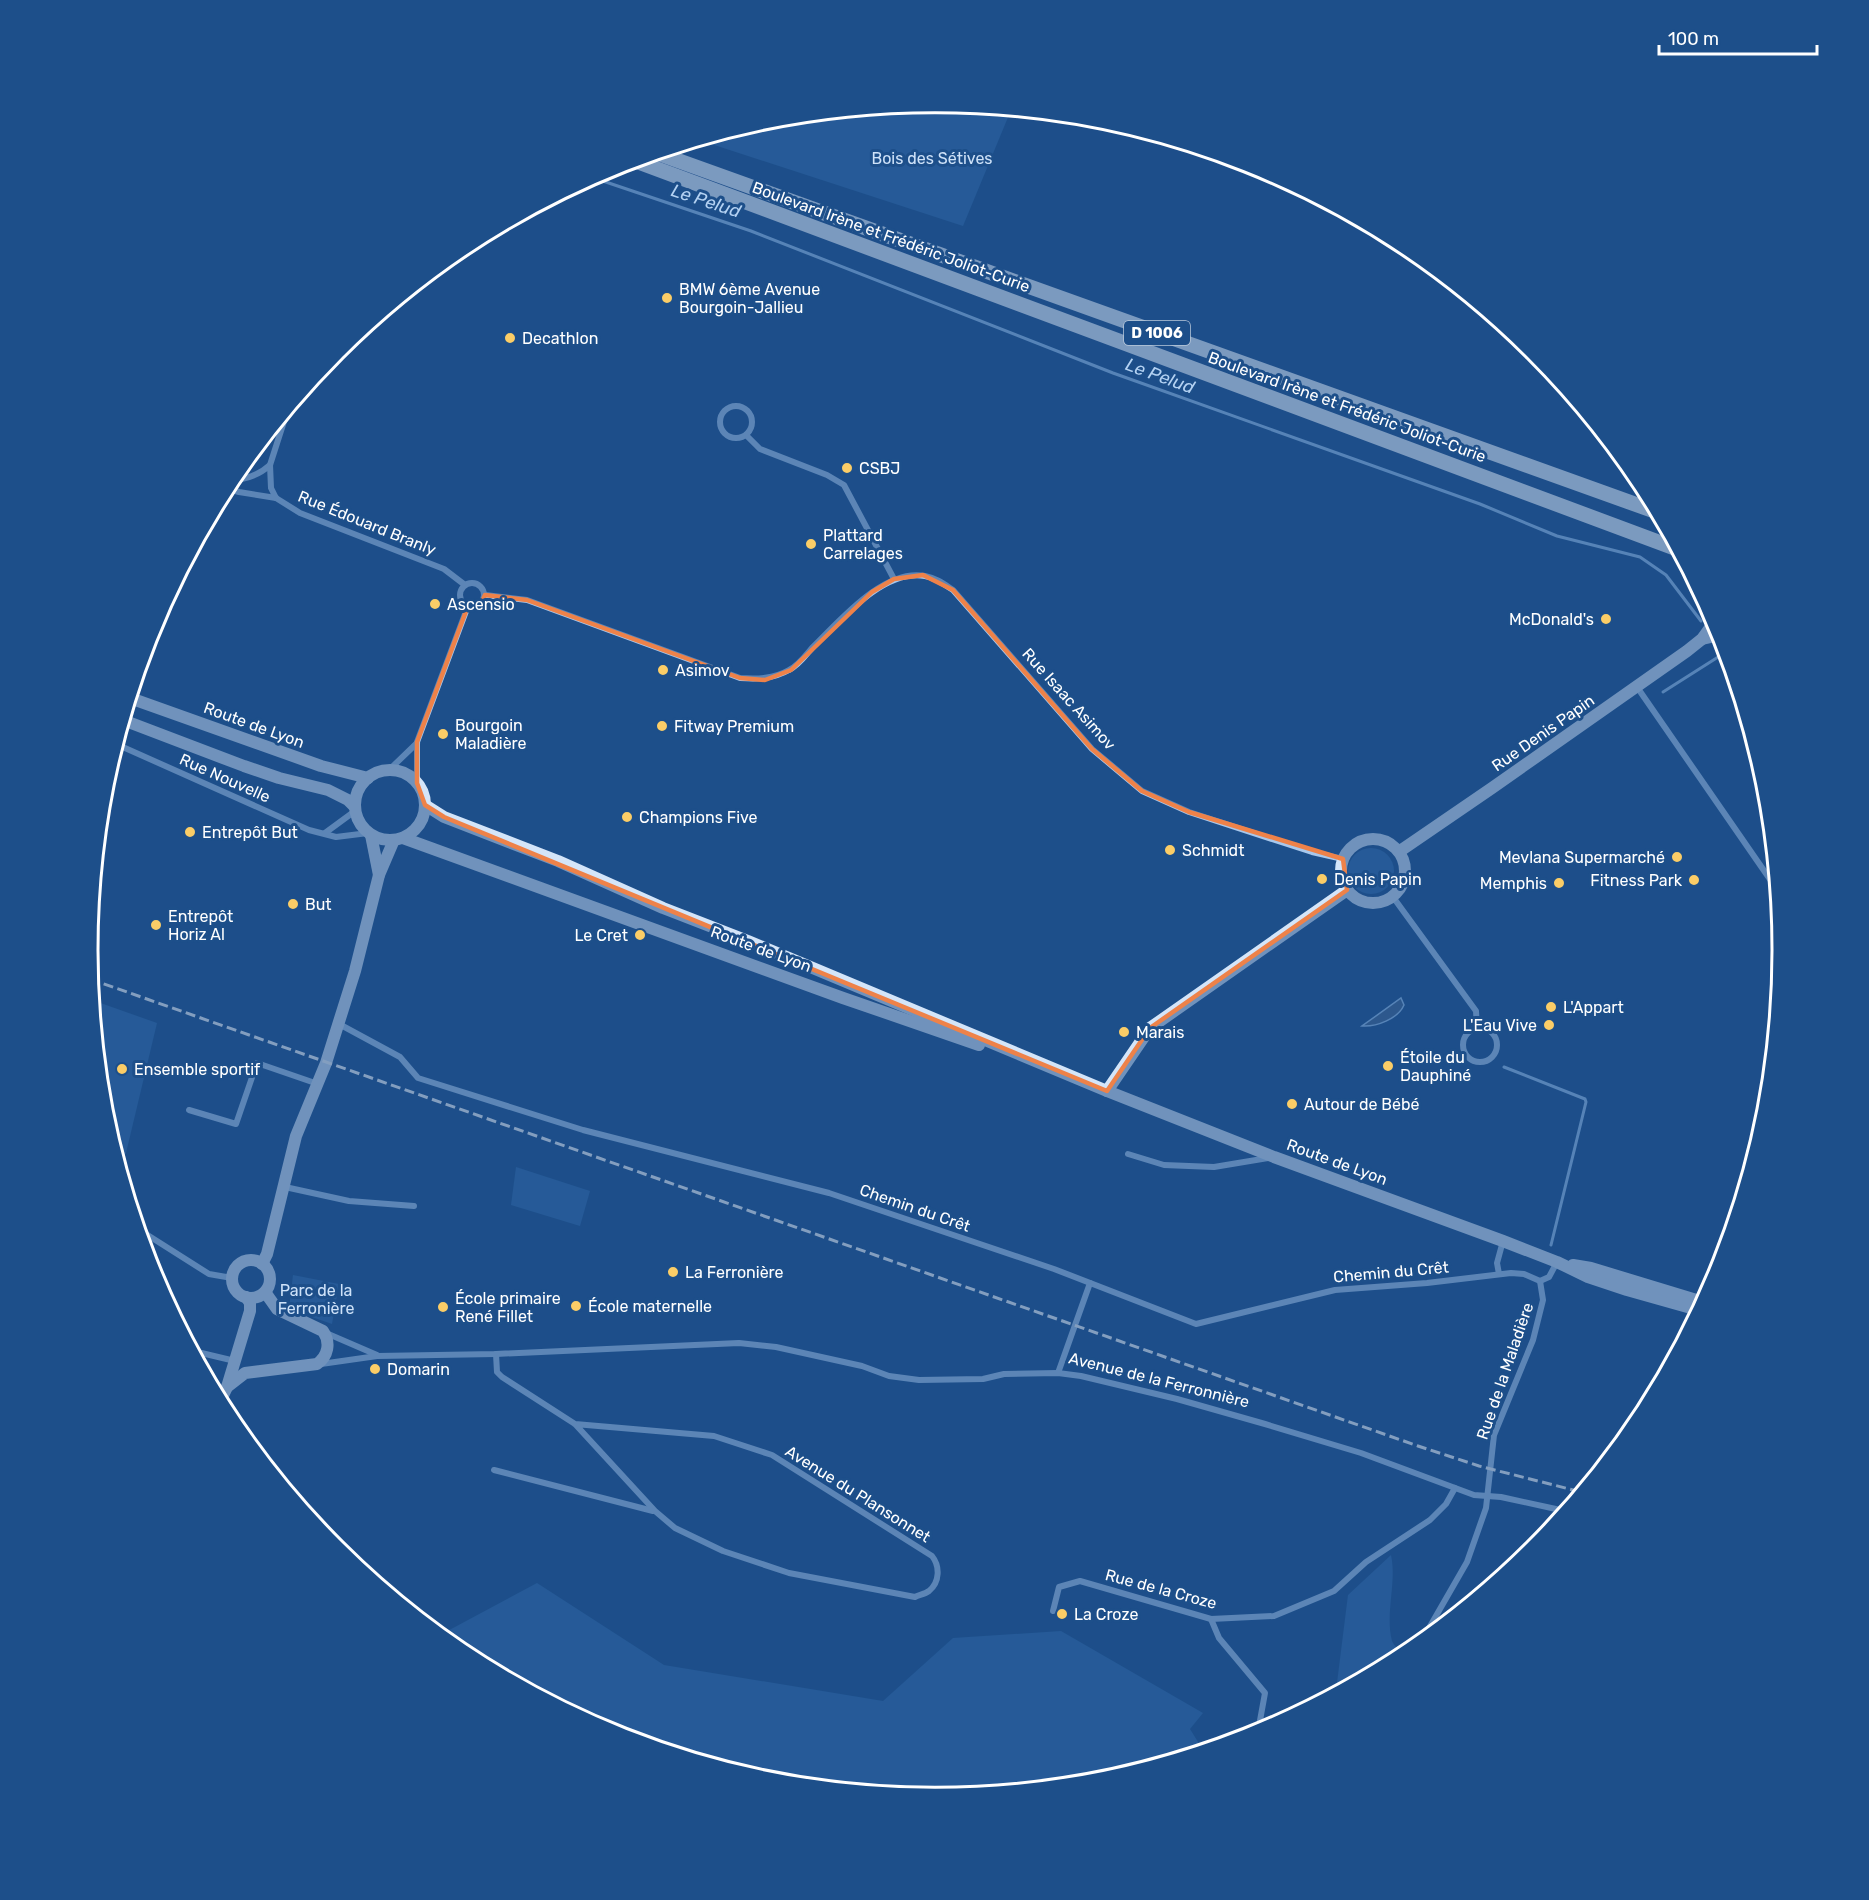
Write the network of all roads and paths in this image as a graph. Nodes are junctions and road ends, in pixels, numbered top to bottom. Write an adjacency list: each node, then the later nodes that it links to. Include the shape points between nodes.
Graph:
1 (667, 157): 11 (main road, Boulevard Irène et Frédéric Joliot-Curie / D 1006)
2 (645, 165): 12 (main road, Boulevard Irène et Frédéric Joliot-Curie / D 1006)
3 (284, 423): 6 (street, Rue Édouard Branly)
4 (282, 426): 6 (street, Rue Édouard Branly)
5 (746, 435): 5 (street, via 752,426 751,416 739,407 729,408 720,420 723,431 736,438); 13 (street, via 760,449 844,485)
6 (275, 444): 7 (street, Rue Édouard Branly)
7 (270, 465): 8 (street); 10 (street, Rue Édouard Branly)
8 (244, 477)
9 (235, 491): 10 (street)
10 (276, 498): 14 (street, Rue Édouard Branly, via 300,513 444,569)
11 (1644, 507)
12 (1666, 545)
13 (894, 579): 15 (street, Rue Isaac Asimov, via 859,601 791,670 765,680 740,678 527,600); 34 (street, Rue Isaac Asimov, via 923,575 940,580 953,590 1092,749 1142,792 1189,812)
14 (465, 585): 15 (street, via 479,584); 16 (street, via 460,594)
15 (485, 595): 16 (street, via 479,605)
16 (468, 606): 23 (street)
17 (1708, 630): 19 (main road, Rue Denis Papin)
18 (1711, 637): 19 (main road, Rue Denis Papin)
19 (1702, 639): 20 (main road, Rue Denis Papin)
20 (1637, 687): 33 (main road, Rue Denis Papin); 36 (street)
21 (136, 700): 26 (main road, Route de Lyon, via 321,766)
22 (129, 722): 29 (main road, via 279,778 328,790 348,800)
23 (417, 742): 25 (street); 27 (street)
24 (123, 747): 30 (street, Rue Nouvelle, via 309,830)
25 (389, 771): 26 (main road); 27 (main road, via 409,776)
26 (368, 778): 29 (main road, via 356,796)
27 (417, 783): 28 (main road)
28 (425, 805): 32 (main road, via 419,824); 42 (main road, Route de Lyon, via 444,817)
29 (355, 809): 30 (street); 31 (main road)
30 (324, 833): 31 (street, Rue Nouvelle, via 345,837)
31 (370, 834): 32 (main road, via 382,840); 35 (main road)
32 (399, 839): 35 (main road); 42 (main road, Route de Lyon)
33 (1400, 851): 34 (main road, via 1388,841 1366,839 1348,850); 38 (main road, via 1405,878)
34 (1343, 859): 37 (main road, via 1342,880)
35 (379, 875): 39 (main road)
36 (1768, 876)
37 (1347, 890): 38 (main road, via 1369,903); 42 (main road, via 1150,1028)
38 (1393, 897): 40 (street, via 1476,1011)
39 (339, 1024): 41 (main road); 55 (street, Chemin du Crêt, via 400,1057 418,1078 583,1130 829,1193)
40 (1478, 1028): 40 (street, via 1464,1038 1463,1048 1469,1058 1485,1062 1497,1051 1497,1041 1488,1029)
41 (318, 1084): 43 (street, via 257,1063 236,1124); 46 (main road, via 296,1136)
42 (1107, 1091): 45 (main road, Route de Lyon)
43 (189, 1110)
44 (1128, 1154): 45 (street, via 1164,1165 1214,1167)
45 (1274, 1157): 49 (main road, Route de Lyon)
46 (285, 1187): 47 (street, via 348,1201); 51 (main road)
47 (414, 1206)
48 (148, 1235): 53 (street, via 209,1274)
49 (1503, 1240): 50 (main road, Route de Lyon); 52 (street, via 1497,1263)
50 (1557, 1262): 54 (street, via 1549,1276); 58 (main road); 59 (main road, via 1588,1277)
51 (262, 1264): 53 (main road, via 247,1260 239,1264); 56 (main road, via 270,1277)
52 (1499, 1274): 54 (street, Chemin du Crêt, via 1524,1274); 55 (street, Chemin du Crêt, via 1335,1290 1196,1324)
53 (232, 1278): 57 (main road, via 238,1293)
54 (1540, 1281): 75 (street, Rue de la Maladière, via 1543,1300 1533,1340 1494,1435)
55 (1090, 1283): 69 (street)
56 (265, 1292): 57 (main road); 60 (main road, Avenue de la Ferronnière)
57 (246, 1297): 61 (main road)
58 (1694, 1299)
59 (1691, 1308)
60 (277, 1309): 61 (main road, via 260,1306); 62 (main road, Avenue de la Ferronnière)
61 (250, 1311): 66 (main road)
62 (323, 1332): 65 (street, Avenue de la Ferronnière); 67 (main road, via 328,1350)
63 (201, 1352): 66 (street)
64 (496, 1354): 65 (street, Avenue de la Ferronnière); 69 (street, Avenue de la Ferronnière, via 739,1343 787,1349 919,1380); 72 (street, Avenue du Plansonnet, via 497,1372 502,1377)
65 (377, 1356): 67 (street, Avenue de la Ferronnière)
66 (236, 1357): 68 (main road); 70 (main road)
67 (317, 1364): 68 (main road, Avenue de la Ferronnière)
68 (245, 1373): 70 (main road)
69 (1058, 1373): 74 (street, Avenue de la Ferronnière, via 1228,1413 1361,1453)
70 (227, 1387): 71 (main road)
71 (225, 1392)
72 (575, 1424): 77 (street, Avenue du Plansonnet); 77 (street, Avenue du Plansonnet, via 714,1436 772,1455 932,1556 938,1577 930,1591 915,1597 789,1573 723,1551 675,1528)
73 (494, 1470): 77 (street)
74 (1455, 1488): 75 (street, Avenue de la Ferronnière); 79 (street, Rue de la Croze, via 1430,1520 1366,1562 1334,1591 1274,1616)
75 (1487, 1496): 76 (street, Avenue de la Ferronnière); 80 (street, Rue de la Maladière, via 1467,1562)
76 (1556, 1510)
77 (655, 1511)
78 (1053, 1611): 79 (street, Rue de la Croze, via 1059,1587 1080,1581)
79 (1211, 1619): 81 (street, via 1219,1638 1265,1693)
80 (1432, 1623)
81 (1260, 1721)

